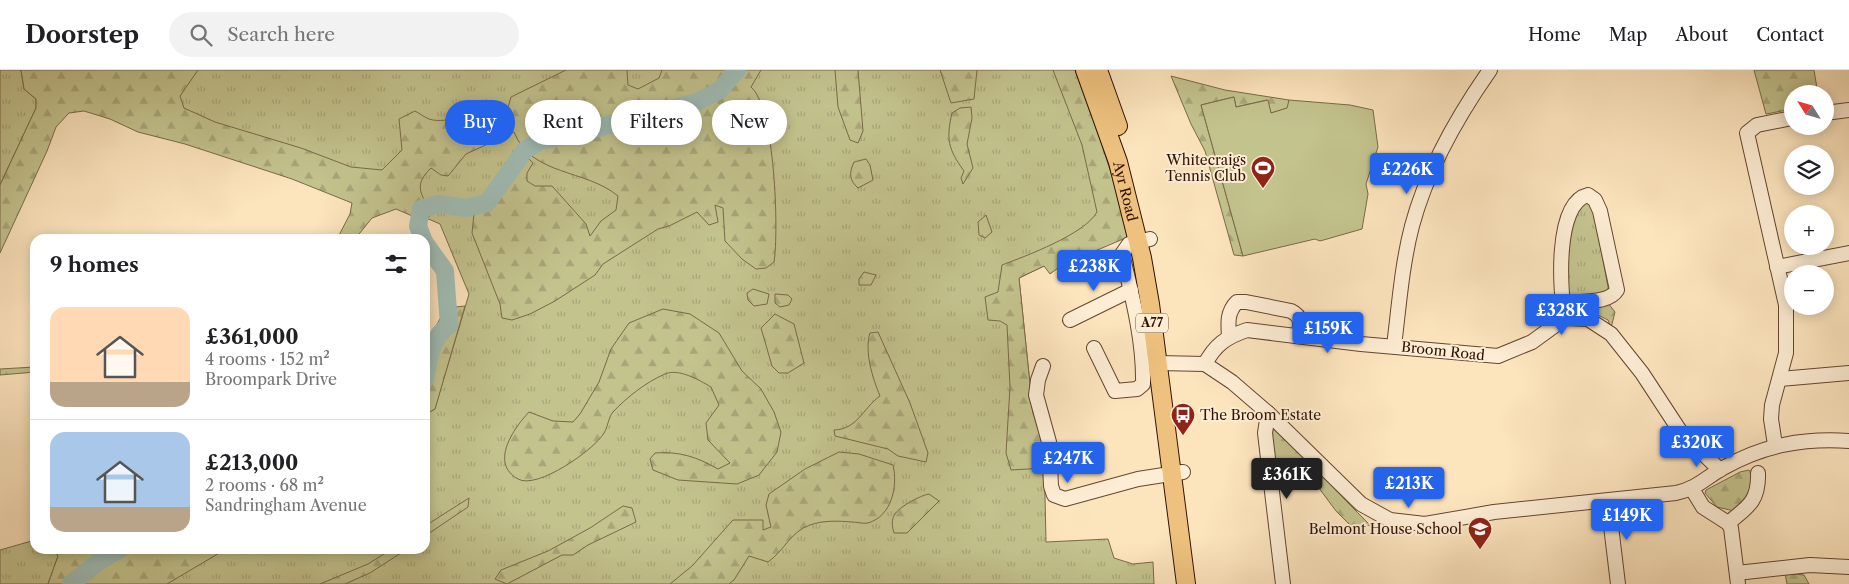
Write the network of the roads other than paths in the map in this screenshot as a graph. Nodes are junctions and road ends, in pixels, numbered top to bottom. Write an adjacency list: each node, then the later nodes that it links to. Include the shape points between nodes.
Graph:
1 (1085, 70): 6 (main road, Ayr Road / A77)
2 (1098, 70): 6 (main road, Ayr Road / A77)
3 (1490, 70): 16 (street, via 1453,128 1416,212 1405,260)
4 (1849, 110): 5 (street)
5 (1834, 112)
6 (1108, 114): 8 (main road, Ayr Road / A77)
7 (1784, 120): 10 (street, via 1757,125 1747,133)
8 (1144, 240): 11 (street, via 1129,244 1122,254); 18 (main road, Ayr Road / A77)
9 (1849, 253): 10 (street)
10 (1777, 268): 22 (street, via 1787,322 1786,353)
11 (1131, 290): 13 (street); 17 (street, via 1143,384 1137,389 1115,391)
12 (1564, 311): 12 (street, via 1560,272 1563,237 1575,205 1582,196 1588,195 1600,210 1617,290 1606,299 1576,301); 16 (street, Broom Road, via 1532,342 1498,356); 26 (street, via 1588,319 1611,334 1642,373 1680,431)
13 (1070, 320)
14 (1229, 336): 15 (street, Broom Road, via 1246,330); 15 (street, via 1228,318 1237,302 1298,314); 19 (street, Broom Road, via 1211,351)
15 (1300, 336): 16 (street, Broom Road)
16 (1394, 346)
17 (1094, 348)
18 (1163, 363): 19 (street); 27 (main road, Ayr Road / A77)
19 (1205, 364): 23 (street)
20 (1043, 366): 27 (street, via 1036,395 1049,442 1054,495 1065,499)
21 (1849, 373): 22 (street)
22 (1780, 378): 25 (street, via 1772,412)
23 (1268, 413): 30 (street, via 1355,499 1390,520 1425,524 1494,512); 36 (street, via 1264,433)
24 (1849, 441): 25 (street, via 1814,440)
25 (1775, 445): 26 (street)
26 (1720, 470): 29 (street)
27 (1177, 472): 34 (main road, Ayr Road / A77); 35 (main road, Ayr Road / A77)
28 (1758, 473): 31 (street, via 1758,488 1752,502)
29 (1692, 489): 30 (street); 31 (street, via 1708,512)
30 (1608, 501): 37 (street)
31 (1728, 523): 33 (street)
32 (1849, 567): 33 (street, via 1810,565)
33 (1737, 578)
34 (1186, 584)
35 (1197, 584)
36 (1283, 584)
37 (1618, 584)

